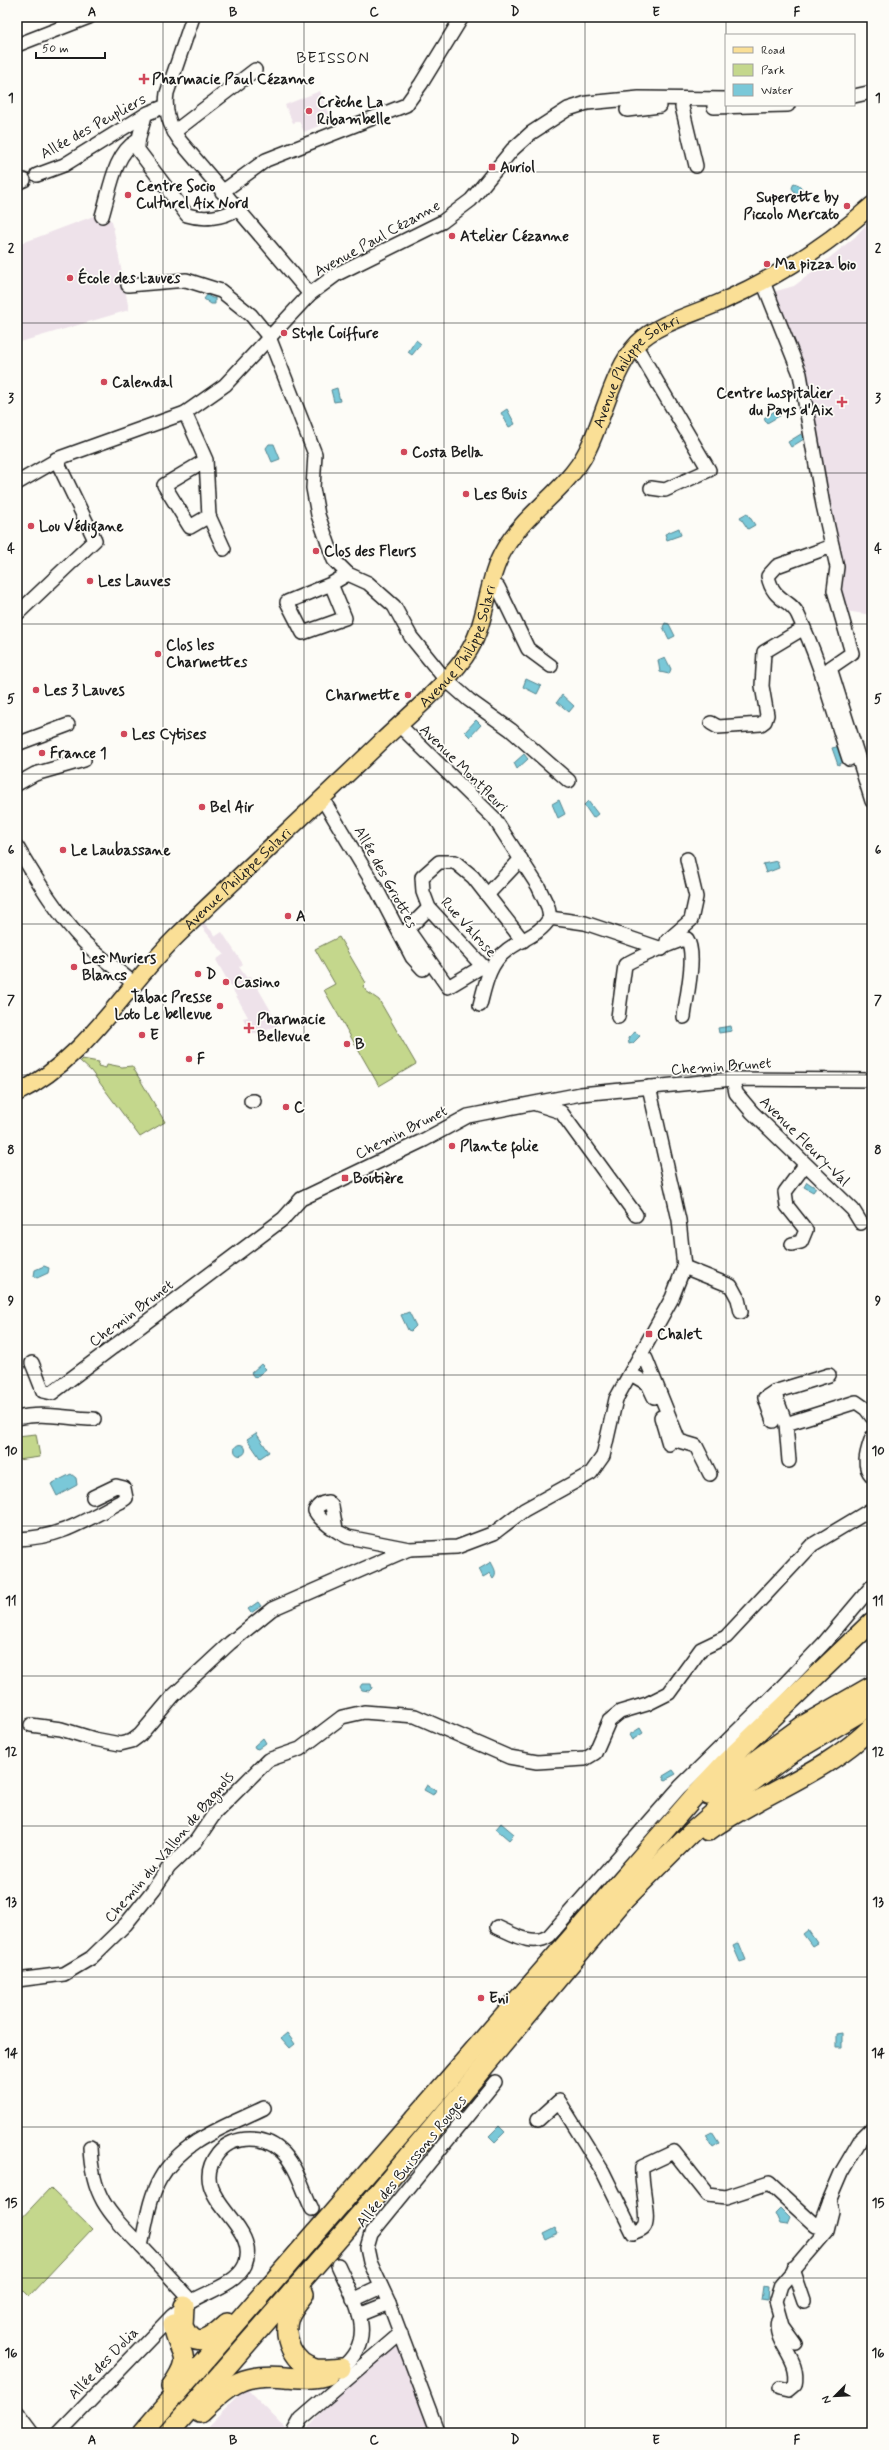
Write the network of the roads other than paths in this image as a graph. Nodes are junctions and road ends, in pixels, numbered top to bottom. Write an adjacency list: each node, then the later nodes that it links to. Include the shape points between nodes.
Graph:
1 (89, 17): 4 (street)
2 (193, 17): 9 (street, via 170,79)
3 (462, 17): 18 (street, via 406,105 266,160)
4 (17, 45)
5 (255, 70): 14 (street)
6 (872, 92): 7 (street)
7 (855, 96)
8 (725, 99): 24 (street, Avenue Paul Cézanne, via 639,98 587,102 568,109 531,133 512,150 471,200 442,222 337,274)
9 (166, 106): 13 (street, Allée des Peupliers); 14 (street)
10 (735, 106): 11 (street)
11 (682, 107): 12 (street, via 659,106); 16 (street)
12 (627, 110)
13 (145, 115): 15 (street); 17 (street, Allée des Peupliers, via 64,165)
14 (174, 132): 18 (street)
15 (138, 140): 20 (street, via 138,150 187,215 225,216); 21 (street, via 122,153)
16 (696, 166)
17 (37, 175)
18 (222, 192): 20 (street)
19 (872, 205): 22 (main road, Avenue Philippe Solari, via 819,247)
20 (237, 209): 24 (street)
21 (102, 216)
22 (763, 282): 26 (main road, Avenue Philippe Solari, via 646,335); 33 (street, via 800,374)
23 (128, 285): 25 (street, via 186,280 221,290 251,315)
24 (310, 294): 25 (street, Avenue Paul Cézanne)
25 (269, 337): 27 (street, Avenue Paul Cézanne, via 225,386); 35 (street, via 315,454 313,488 318,515 334,560)
26 (634, 347): 31 (street, via 709,470 664,490); 37 (main road, Avenue Philippe Solari, via 622,366 580,462 567,481 530,515 510,540 500,556)
27 (185, 412): 28 (street, Avenue Paul Cézanne); 29 (street)
28 (56, 459): 30 (street, Avenue Paul Cézanne); 38 (street, via 95,540)
29 (206, 460): 32 (street); 32 (street, via 164,485 190,527)
30 (17, 483)
31 (650, 488)
32 (209, 516): 34 (street)
33 (832, 546): 39 (street, via 777,566 768,576 774,591 798,613); 51 (street, via 837,567 834,590 852,653 830,668)
34 (224, 549)
35 (348, 574): 36 (street); 41 (street, via 368,583 394,606 411,636)
36 (331, 584): 36 (street, via 287,602 303,633 345,618)
37 (489, 584): 40 (street, via 498,587 528,649); 41 (main road, Avenue Philippe Solari, via 475,640)
38 (17, 614)
39 (804, 628): 42 (street, via 764,652 762,686 767,715 765,721 761,724 718,727); 46 (street)
40 (551, 666)
41 (445, 679): 43 (main road, Avenue Philippe Solari); 48 (street, via 511,730)
42 (711, 723)
43 (399, 724): 50 (main road, Avenue Philippe Solari); 53 (street, Avenue Montfleuri, via 494,818)
44 (68, 726): 45 (street)
45 (17, 744)
46 (849, 759)
47 (84, 760): 49 (street, via 35,774)
48 (569, 781)
49 (17, 784)
50 (322, 798): 60 (street, Allée des Griottes, via 377,890 412,957); 62 (main road, Avenue Philippe Solari, via 179,934)
51 (872, 800)
52 (17, 847): 62 (street, via 50,901 68,923 100,957)
53 (521, 859): 55 (street); 57 (street, Avenue Montfleuri, via 538,886)
54 (687, 859): 59 (street, via 696,897 691,920 668,940)
55 (487, 895): 56 (street, Rue Valrose, via 473,877 455,862 439,862 422,877); 58 (street, Rue Valrose)
56 (428, 908): 61 (street, Rue Valrose); 61 (street, via 409,928 410,933 448,987)
57 (550, 918): 58 (street, via 538,933); 59 (street, via 585,923)
58 (524, 941): 61 (street, via 505,951)
59 (662, 949): 64 (street, via 630,960 625,965); 65 (street, via 680,939 687,939 691,944)
60 (423, 969)
61 (486, 969): 63 (street)
62 (134, 984): 69 (main road, Avenue Philippe Solari, via 83,1044 38,1082)
63 (480, 1005)
64 (618, 1017)
65 (684, 1017)
66 (734, 1079): 67 (street, Chemin Brunet); 68 (street, Chemin Brunet); 71 (street, Avenue Fleury-Val, via 736,1093)
67 (872, 1080)
68 (649, 1087): 70 (street, Chemin Brunet, via 581,1094); 75 (street, via 679,1220)
69 (17, 1093)
70 (536, 1104): 72 (street, via 561,1112); 78 (street, Chemin Brunet, via 468,1116 301,1199 282,1219 52,1393 43,1391)
71 (805, 1165): 73 (street, Avenue Fleury-Val, via 853,1210); 74 (street, via 785,1192 787,1206 806,1230 801,1242)
72 (636, 1215)
73 (861, 1223)
74 (792, 1244)
75 (684, 1267): 76 (street, via 731,1286); 77 (street, via 672,1298)
76 (741, 1312)
77 (640, 1358): 79 (street); 90 (street, via 646,1360 679,1441 696,1446)
78 (32, 1363)
79 (631, 1374): 88 (street, via 648,1384); 96 (street, via 616,1399 603,1456 591,1473 524,1510 494,1533 472,1542 442,1549)
80 (829, 1375): 81 (street)
81 (774, 1392): 85 (street, via 764,1398); 86 (street)
82 (872, 1417): 86 (street, via 856,1402)
83 (17, 1418): 84 (street, via 34,1414)
84 (94, 1419)
85 (772, 1421)
86 (786, 1424): 89 (street)
87 (872, 1437): 91 (street, via 866,1459)
88 (669, 1444)
89 (788, 1461)
90 (710, 1474)
91 (872, 1476)
92 (93, 1497): 95 (street, via 116,1486 124,1488 126,1493 126,1498 120,1502 66,1531 51,1536)
93 (872, 1509): 106 (street, Chemin du Vallon de Bagnols, via 812,1545 726,1637 701,1649 669,1693 647,1704 620,1712 609,1721 595,1753 584,1759 538,1762 509,1758 416,1716 364,1712 342,1717 300,1749 268,1760 215,1813 196,1841 168,1867 126,1924 91,1958 64,1974)
94 (336, 1529): 96 (street, via 348,1537)
95 (17, 1539)
96 (410, 1549): 101 (street, via 272,1609 230,1643 173,1696 132,1741 120,1744 61,1728)
97 (872, 1586): 105 (street, via 824,1643 680,1787 549,1936 539,1941 526,1940)
98 (872, 1622): 103 (highway, via 725,1763)
99 (872, 1686): 103 (highway, via 804,1725 761,1754 722,1783)
100 (872, 1705): 104 (highway, via 790,1754 733,1796 693,1831)
101 (31, 1725)
102 (872, 1727): 104 (highway, via 829,1762 724,1820)
103 (647, 1851): 116 (highway)
104 (622, 1902): 113 (highway)
105 (497, 1927)
106 (17, 1980)
107 (495, 2082): 119 (street, Allée des Buissons Rouges, via 371,2234 368,2254)
108 (264, 2108): 115 (street, via 202,2138 176,2158 160,2179 156,2189)
109 (538, 2120): 112 (street, via 559,2101 603,2172 633,2233 644,2227 647,2220 640,2178 642,2167 674,2152 708,2195 726,2197 769,2183 816,2226 822,2220)
110 (872, 2128): 112 (street, via 861,2139 841,2173)
111 (90, 2147): 115 (street, via 98,2193 117,2221)
112 (829, 2201): 118 (street, via 832,2211 827,2231)
113 (368, 2205): 128 (highway, via 298,2302 287,2325 288,2342 296,2357 317,2369); 135 (highway)
114 (312, 2208): 123 (street, Allée des Dolia, via 286,2157 271,2144 250,2139 237,2140 222,2149 211,2168 212,2190 220,2206 245,2238 247,2259 236,2277)
115 (141, 2246): 123 (street)
116 (293, 2260): 123 (highway, via 210,2338 198,2341 186,2333 182,2320); 134 (highway)
117 (338, 2265): 120 (street)
118 (793, 2269): 121 (street); 124 (street, via 781,2285 776,2300)
119 (382, 2287): 120 (street); 122 (street, Allée des Buissons Rouges)
120 (354, 2300): 125 (street)
121 (804, 2301)
122 (389, 2302): 125 (street); 126 (street, Allée des Buissons Rouges)
123 (183, 2308): 132 (street, Allée des Dolia); 133 (highway, via 175,2335 185,2356 184,2364 177,2380)
124 (780, 2312): 127 (street, via 783,2326); 129 (street, via 776,2327 798,2374 795,2385 789,2390)
125 (359, 2315): 128 (street, via 362,2337 360,2346 350,2361)
126 (401, 2333): 137 (street, via 301,2419); 138 (street, Allée des Buissons Rouges)
127 (796, 2344)
128 (340, 2368): 136 (highway, via 320,2377 264,2376 239,2381)
129 (780, 2388)
130 (17, 2413): 131 (street)
131 (32, 2433)
132 (59, 2433)
133 (138, 2433)
134 (142, 2433)
135 (169, 2433)
136 (178, 2433)
137 (293, 2433)
138 (438, 2433)

